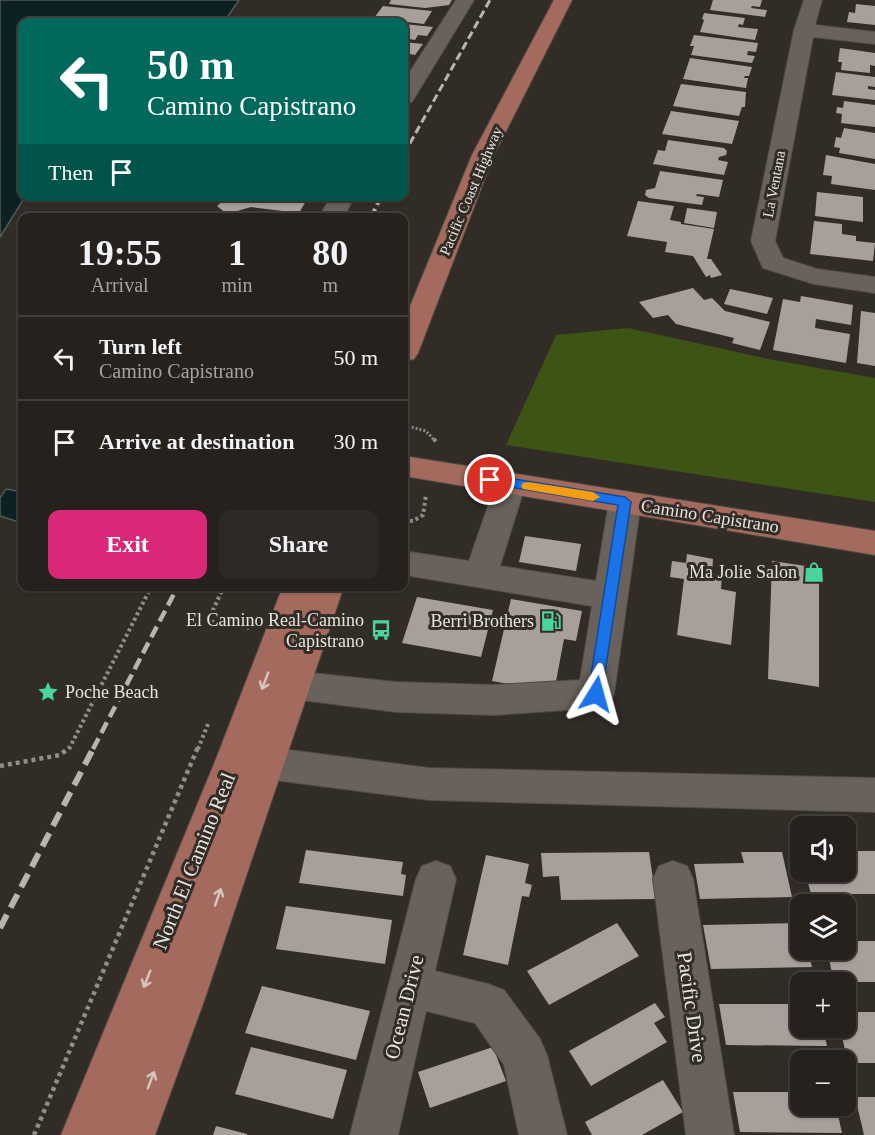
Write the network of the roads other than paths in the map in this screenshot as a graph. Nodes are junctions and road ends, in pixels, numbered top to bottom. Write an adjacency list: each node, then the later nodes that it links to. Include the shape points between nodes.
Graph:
1 (465, 0): 6 (street)
2 (563, 0): 8 (main road, Pacific Coast Highway, via 483,155)
3 (813, 0): 4 (street, La Ventana)
4 (804, 30): 5 (street); 7 (street, La Ventana, via 763,241 772,263 814,276)
5 (875, 38)
6 (408, 91)
7 (875, 285)
8 (408, 343)
9 (408, 467): 10 (main road, Camino Capistrano)
10 (511, 483): 11 (main road, Camino Capistrano); 14 (street)
11 (625, 502): 12 (main road, Camino Capistrano); 17 (street)
12 (875, 543)
13 (408, 564): 14 (street)
14 (481, 575): 17 (street)
15 (298, 591): 24 (main road, North El Camino Real, one-way to 24)
16 (325, 591): 18 (main road, North El Camino Real)
17 (610, 596): 18 (street, via 596,694 494,700 396,697)
18 (293, 685): 19 (main road, North El Camino Real)
19 (266, 763): 20 (street, via 429,784); 25 (main road, North El Camino Real, one-way to 19, via 182,1002)
20 (875, 795)
21 (436, 879): 23 (street, Ocean Drive)
22 (673, 879): 28 (street, Pacific Drive)
23 (409, 986): 26 (street, Ocean Drive); 27 (street, via 488,1005 524,1055)
24 (85, 1135)
25 (130, 1135)
26 (374, 1135)
27 (543, 1135)
28 (710, 1135)

